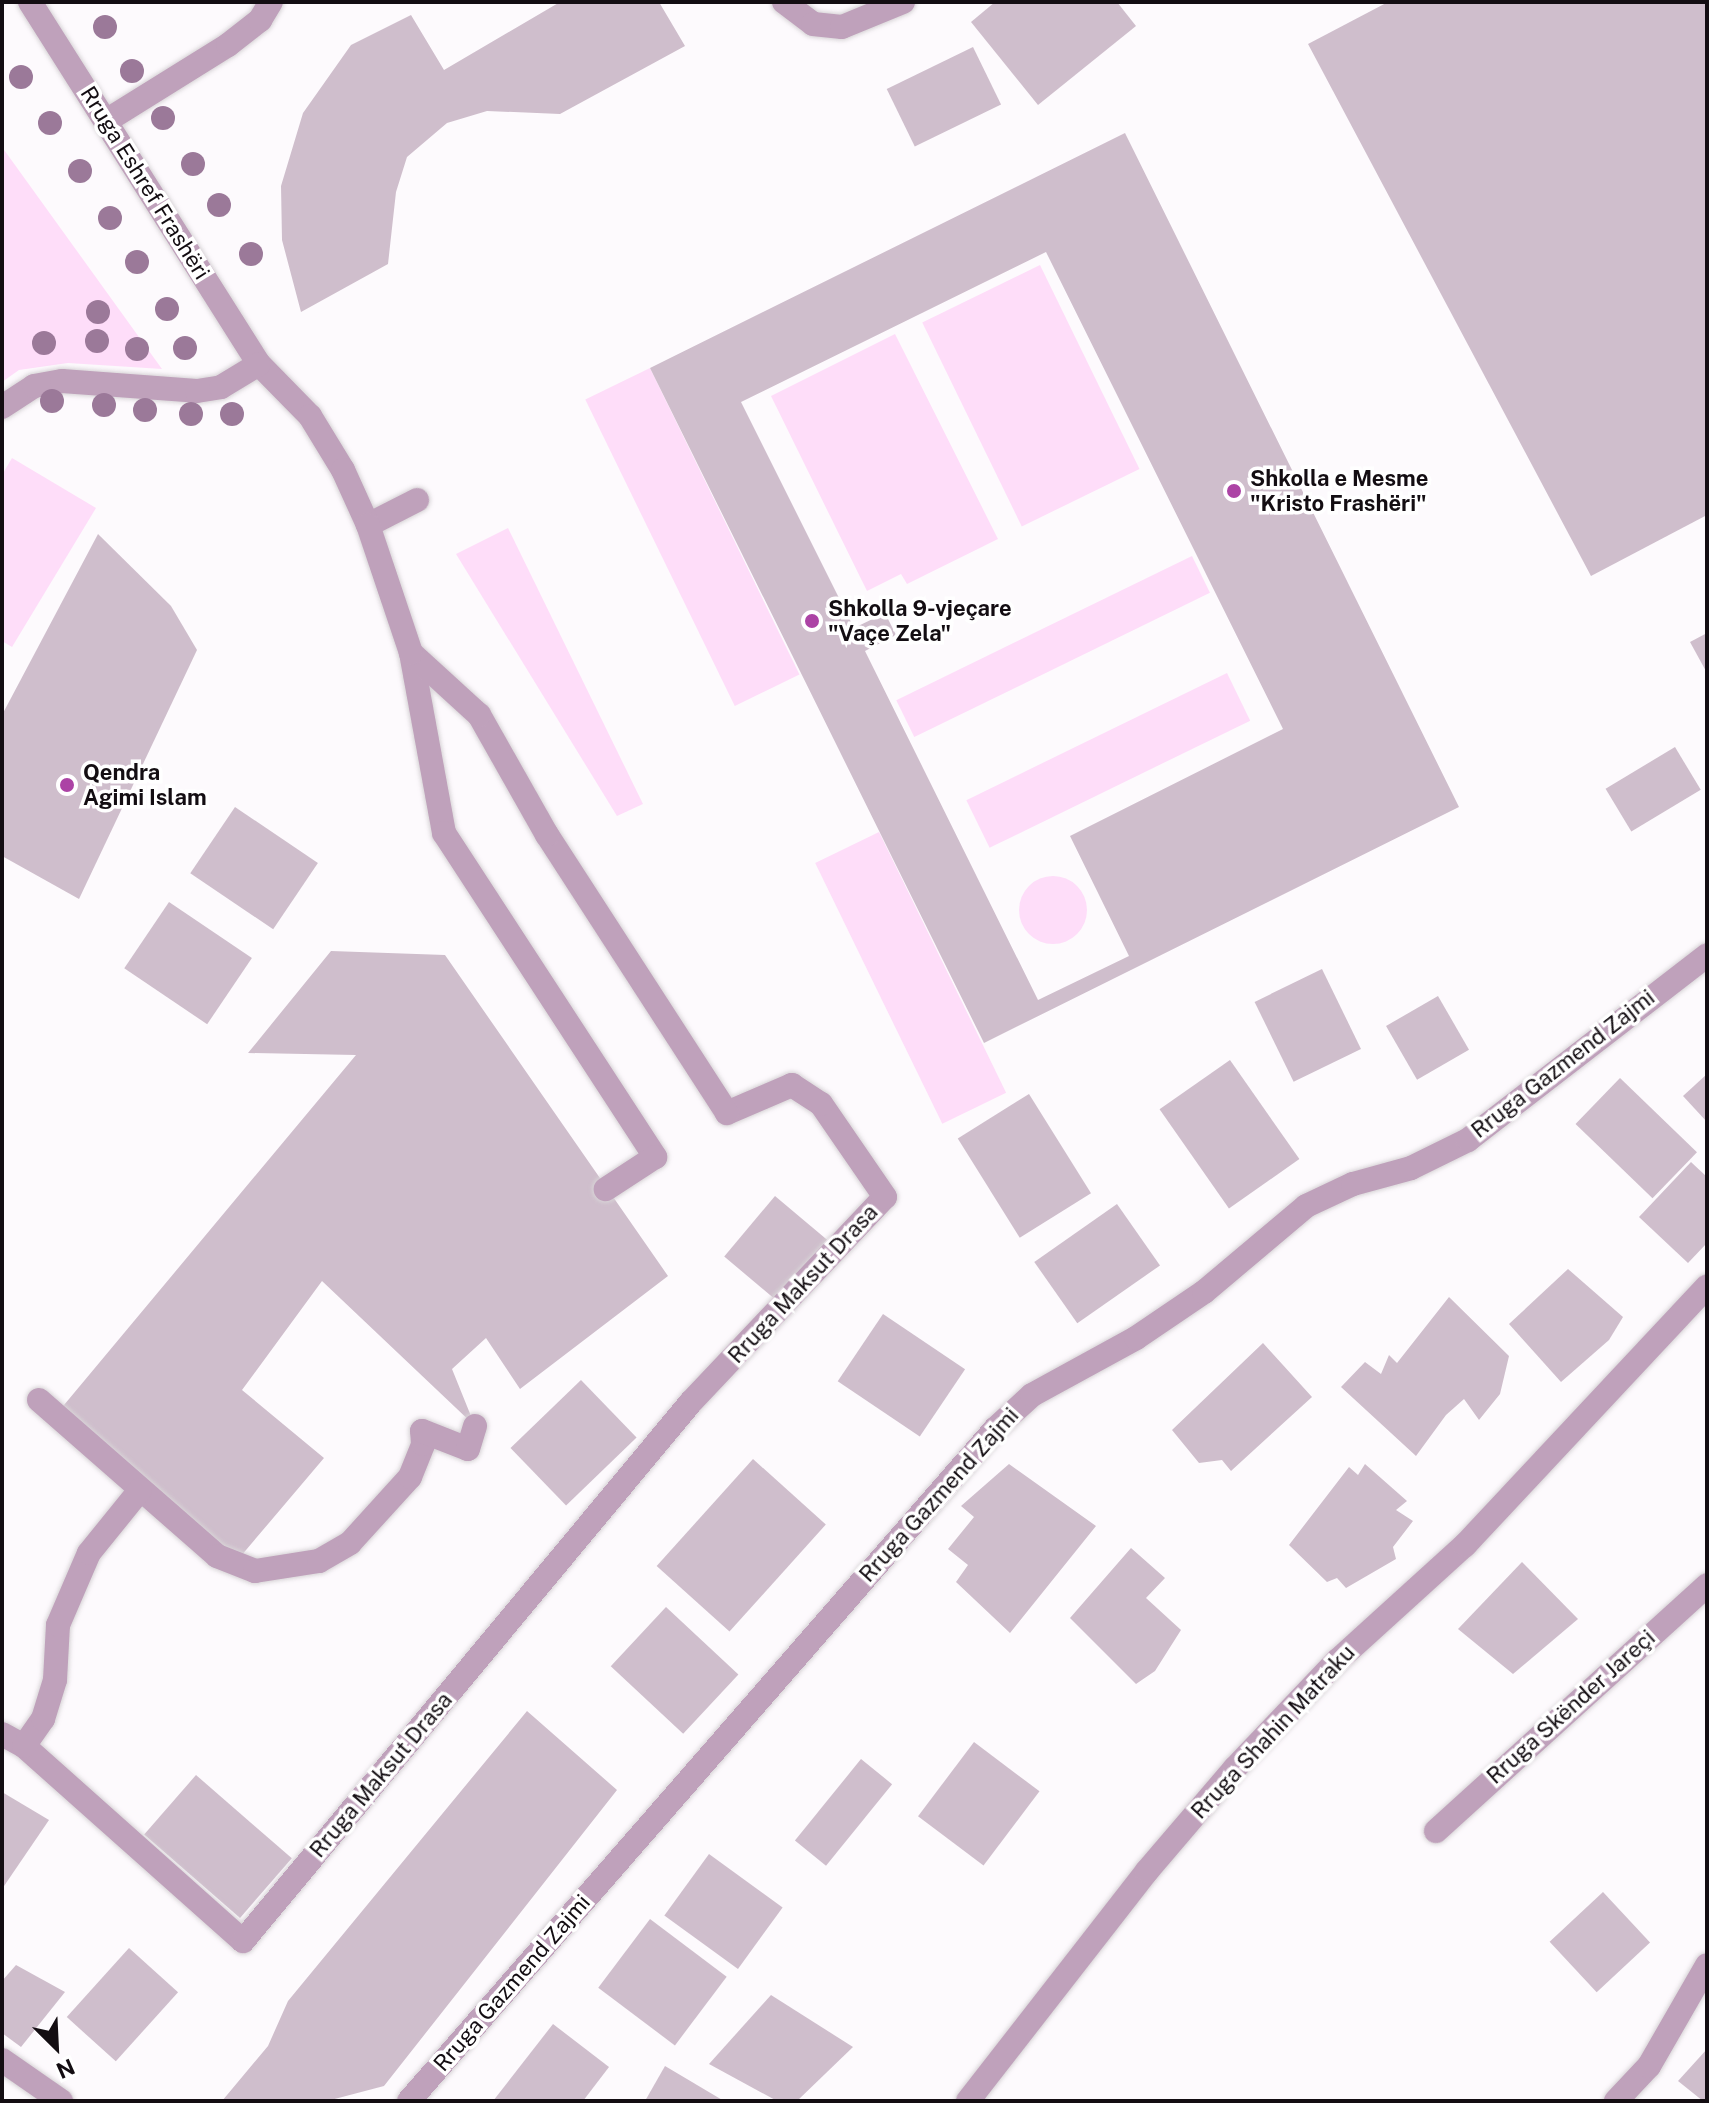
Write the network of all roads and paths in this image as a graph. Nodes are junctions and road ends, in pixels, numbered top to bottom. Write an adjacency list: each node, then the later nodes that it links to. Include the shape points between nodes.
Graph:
1 (30, 2): 5 (street, Rruga Eshref Frashëri)
2 (271, 2): 5 (street, via 260,20 228,45)
3 (784, 2): 4 (street, via 813,24 842,27)
4 (903, 2)
5 (106, 121): 6 (street, Rruga Eshref Frashëri)
6 (259, 364): 7 (street, via 221,387 197,391 62,381 34,386); 9 (street, Rruga Maksut Drasa, via 310,416)
7 (2, 407)
8 (417, 500): 9 (street)
9 (368, 525): 10 (street, Rruga Maksut Drasa)
10 (411, 653): 12 (street, via 444,833 655,1157); 19 (street, Rruga Maksut Drasa, via 479,715 547,835 727,1113 792,1085 821,1104 885,1197 691,1402 243,1941)
11 (1707, 955): 24 (street, Rruga Gazmend Zajmi, via 1468,1140 1411,1168 1353,1184 1306,1206 1204,1292 1136,1338 1032,1395 995,1429)
12 (606, 1189)
13 (1707, 1286): 25 (street, Rruga Shahin Matraku, via 1465,1545 1337,1661 1235,1768 1147,1871)
14 (39, 1400): 16 (street)
15 (475, 1426): 16 (street, via 468,1449 422,1431 423,1444 410,1477 361,1532 319,1561 282,1571 255,1571 217,1556)
16 (140, 1490): 19 (street, via 89,1553 58,1625 55,1680 43,1719)
17 (1707, 1585): 20 (street, Rruga Skënder Jareçi)
18 (2, 1734): 19 (street, Rruga Maksut Drasa)
19 (24, 1746)
20 (1436, 1831)
21 (1707, 1965): 26 (street, via 1649,2066)
22 (2, 2060): 23 (street)
23 (61, 2101)
24 (409, 2101)
25 (968, 2101)
26 (1616, 2101)

